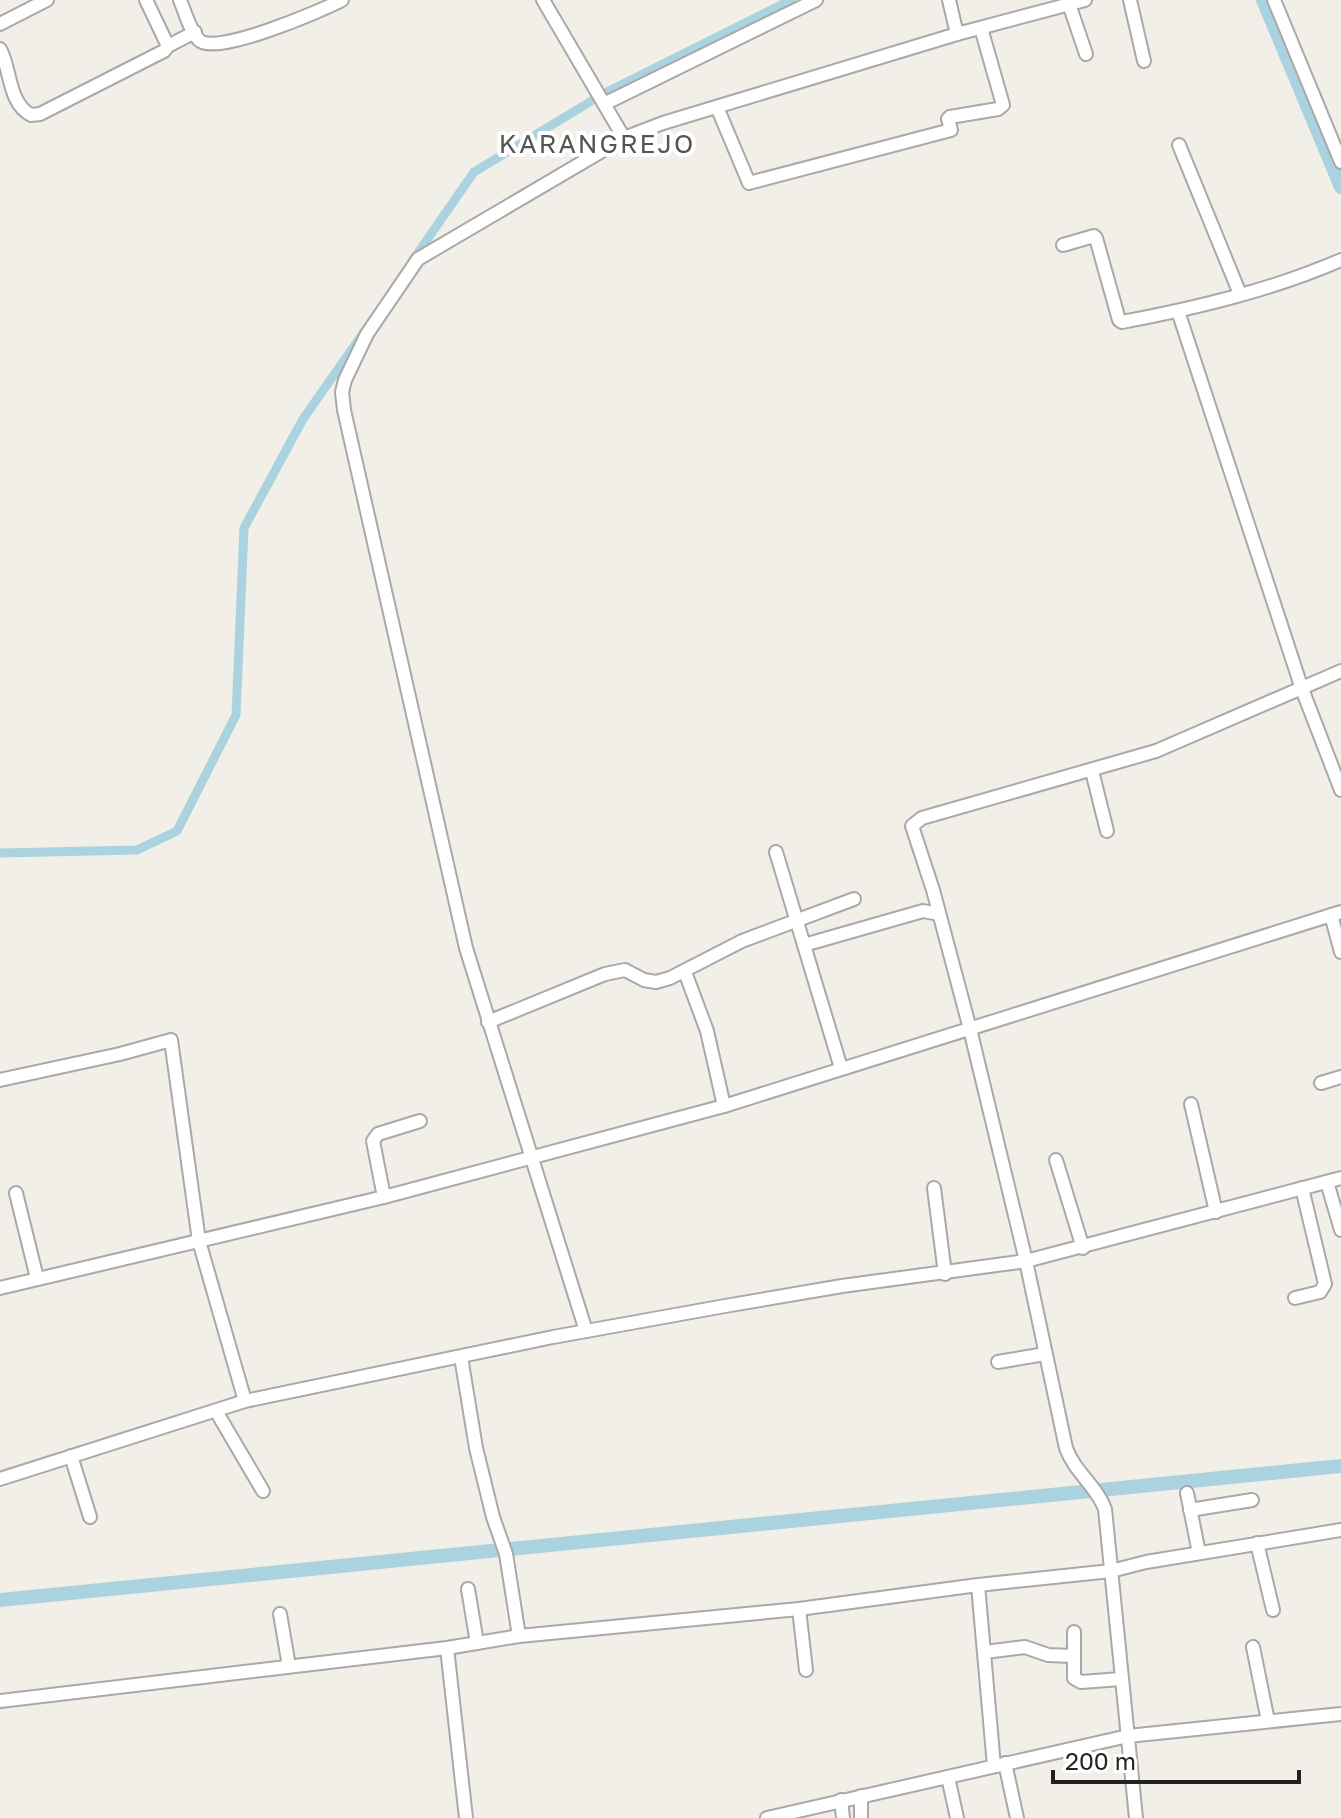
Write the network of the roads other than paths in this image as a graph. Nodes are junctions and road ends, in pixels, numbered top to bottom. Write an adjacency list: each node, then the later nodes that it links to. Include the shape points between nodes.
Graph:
1 (47, 0): 12 (street)
2 (146, 0): 16 (street)
3 (180, 0): 14 (street)
4 (342, 0): 14 (street, via 235,41 206,44)
5 (543, 0): 20 (street)
6 (816, 0): 20 (street)
7 (949, 0): 15 (street)
8 (1085, 0): 11 (street)
9 (1130, 0): 19 (street)
10 (1274, 0): 24 (street)
11 (1069, 4): 13 (street); 18 (street)
12 (0, 24)
13 (981, 28): 15 (street); 21 (street, via 1003,105 950,117 951,130 749,183)
14 (195, 32): 16 (street)
15 (957, 34): 21 (street)
16 (168, 46): 17 (street, via 31,115 15,94)
17 (0, 49)
18 (1086, 54)
19 (1144, 61)
20 (602, 99): 22 (street)
21 (717, 107): 22 (street)
22 (624, 138): 42 (street, via 411,265 367,334 342,392 447,867)
23 (1179, 145): 27 (street)
24 (1341, 162)
25 (1063, 245): 28 (street, via 1096,230 1120,322)
26 (1341, 260): 27 (street)
27 (1240, 294): 28 (street)
28 (1178, 311): 30 (street)
29 (1341, 671): 30 (street)
30 (1302, 689): 31 (street, via 1156,751); 32 (street)
31 (1092, 771): 33 (street); 36 (street, via 913,823)
32 (1341, 790)
33 (1107, 831)
34 (776, 852): 38 (street)
35 (854, 899): 38 (street)
36 (939, 914): 39 (street, via 923,911); 43 (street)
37 (1336, 914): 40 (street); 43 (street)
38 (796, 921): 39 (street); 41 (street, via 742,941)
39 (804, 945): 44 (street)
40 (1341, 952)
41 (685, 972): 42 (street, via 656,982 625,970 605,974); 49 (street, via 707,1031)
42 (488, 1022): 51 (street)
43 (970, 1029): 44 (street); 63 (street)
44 (841, 1068): 49 (street)
45 (1341, 1077): 47 (street)
46 (0, 1080): 61 (street, via 171,1040)
47 (1321, 1083)
48 (1191, 1104): 59 (street)
49 (724, 1106): 51 (street)
50 (420, 1121): 58 (street, via 378,1134 373,1141)
51 (531, 1158): 58 (street); 68 (street)
52 (1056, 1160): 62 (street)
53 (1341, 1178): 54 (street)
54 (1327, 1182): 56 (street); 60 (street)
55 (934, 1188): 64 (street)
56 (1302, 1188): 59 (street); 67 (street, via 1326,1280 1320,1292)
57 (16, 1193): 65 (street)
58 (384, 1197): 61 (street)
59 (1216, 1212): 62 (street)
60 (1341, 1230)
61 (199, 1241): 65 (street); 72 (street)
62 (1083, 1248): 63 (street)
63 (1026, 1261): 64 (street); 69 (street)
64 (945, 1274): 68 (street, via 842,1286)
65 (37, 1278): 66 (street)
66 (0, 1288)
67 (1295, 1298)
68 (586, 1331): 70 (street)
69 (1045, 1354): 71 (street); 84 (street, via 1066,1448 1074,1468 1105,1509)
70 (461, 1357): 72 (street); 91 (street)
71 (998, 1362)
72 (245, 1401): 73 (street)
73 (216, 1411): 74 (street); 76 (street)
74 (71, 1456): 75 (street); 80 (street)
75 (0, 1479)
76 (263, 1491)
77 (1187, 1493): 79 (street)
78 (1252, 1500): 79 (street)
79 (1190, 1510): 83 (street)
80 (90, 1517)
81 (1341, 1530): 82 (street)
82 (1257, 1543): 83 (street); 88 (street)
83 (1199, 1553): 84 (street)
84 (1111, 1571): 85 (street); 99 (street)
85 (978, 1585): 87 (street); 95 (street)
86 (468, 1589): 92 (street)
87 (799, 1609): 91 (street); 98 (street)
88 (1273, 1610)
89 (280, 1614): 97 (street)
90 (1074, 1632): 96 (street)
91 (519, 1636): 92 (street)
92 (477, 1643): 94 (street)
93 (1253, 1647): 102 (street)
94 (447, 1648): 97 (street); 109 (street)
95 (985, 1652): 96 (street, via 1025,1647); 104 (street)
96 (1073, 1656): 99 (street, via 1077,1681)
97 (289, 1666): 100 (street)
98 (806, 1670)
99 (1121, 1679): 103 (street)
100 (0, 1701)
101 (1341, 1714): 102 (street)
102 (1268, 1721): 103 (street)
103 (1128, 1736): 104 (street); 115 (street)
104 (999, 1765): 105 (street); 114 (street)
105 (948, 1777): 106 (street); 113 (street)
106 (861, 1796): 107 (street); 112 (street)
107 (841, 1800): 108 (street); 111 (street)
108 (802, 1814): 110 (street)
109 (466, 1818)
110 (767, 1818)
111 (843, 1818)
112 (861, 1818)
113 (957, 1818)
114 (1017, 1818)
115 (1136, 1818)

